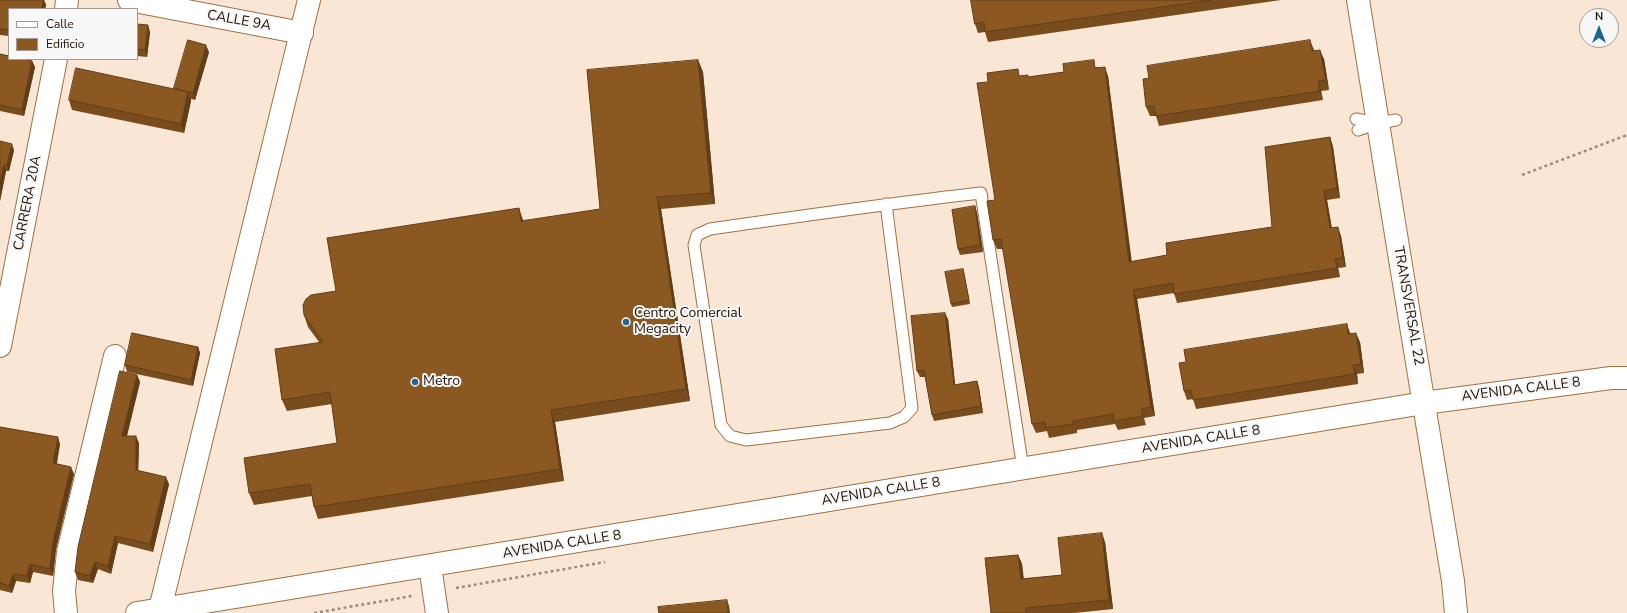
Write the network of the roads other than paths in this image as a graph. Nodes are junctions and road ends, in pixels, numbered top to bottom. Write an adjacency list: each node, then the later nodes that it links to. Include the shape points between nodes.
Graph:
1 (129, 0): 4 (street, CALLE 9A)
2 (309, 0): 4 (street)
3 (1358, 0): 10 (street, TRANSVERSAL 22, via 1372,123)
4 (302, 32): 13 (street)
5 (56, 60): 7 (street, CARRERA 20A)
6 (886, 204): 6 (lane, via 710,229 697,235 694,245 721,425 730,436 746,440 890,423 904,417 912,408); 11 (lane, via 981,193)
7 (0, 346)
8 (115, 356): 14 (street, via 68,552 64,591)
9 (1627, 378): 10 (street, AVENIDA CALLE 8)
10 (1424, 403): 11 (street, AVENIDA CALLE 8); 17 (street, TRANSVERSAL 22)
11 (1023, 469): 12 (street, AVENIDA CALLE 8)
12 (430, 566): 13 (street, AVENIDA CALLE 8); 16 (street)
13 (160, 609): 15 (street, AVENIDA CALLE 8)
14 (66, 613)
15 (136, 613)
16 (437, 613)
17 (1456, 613)

